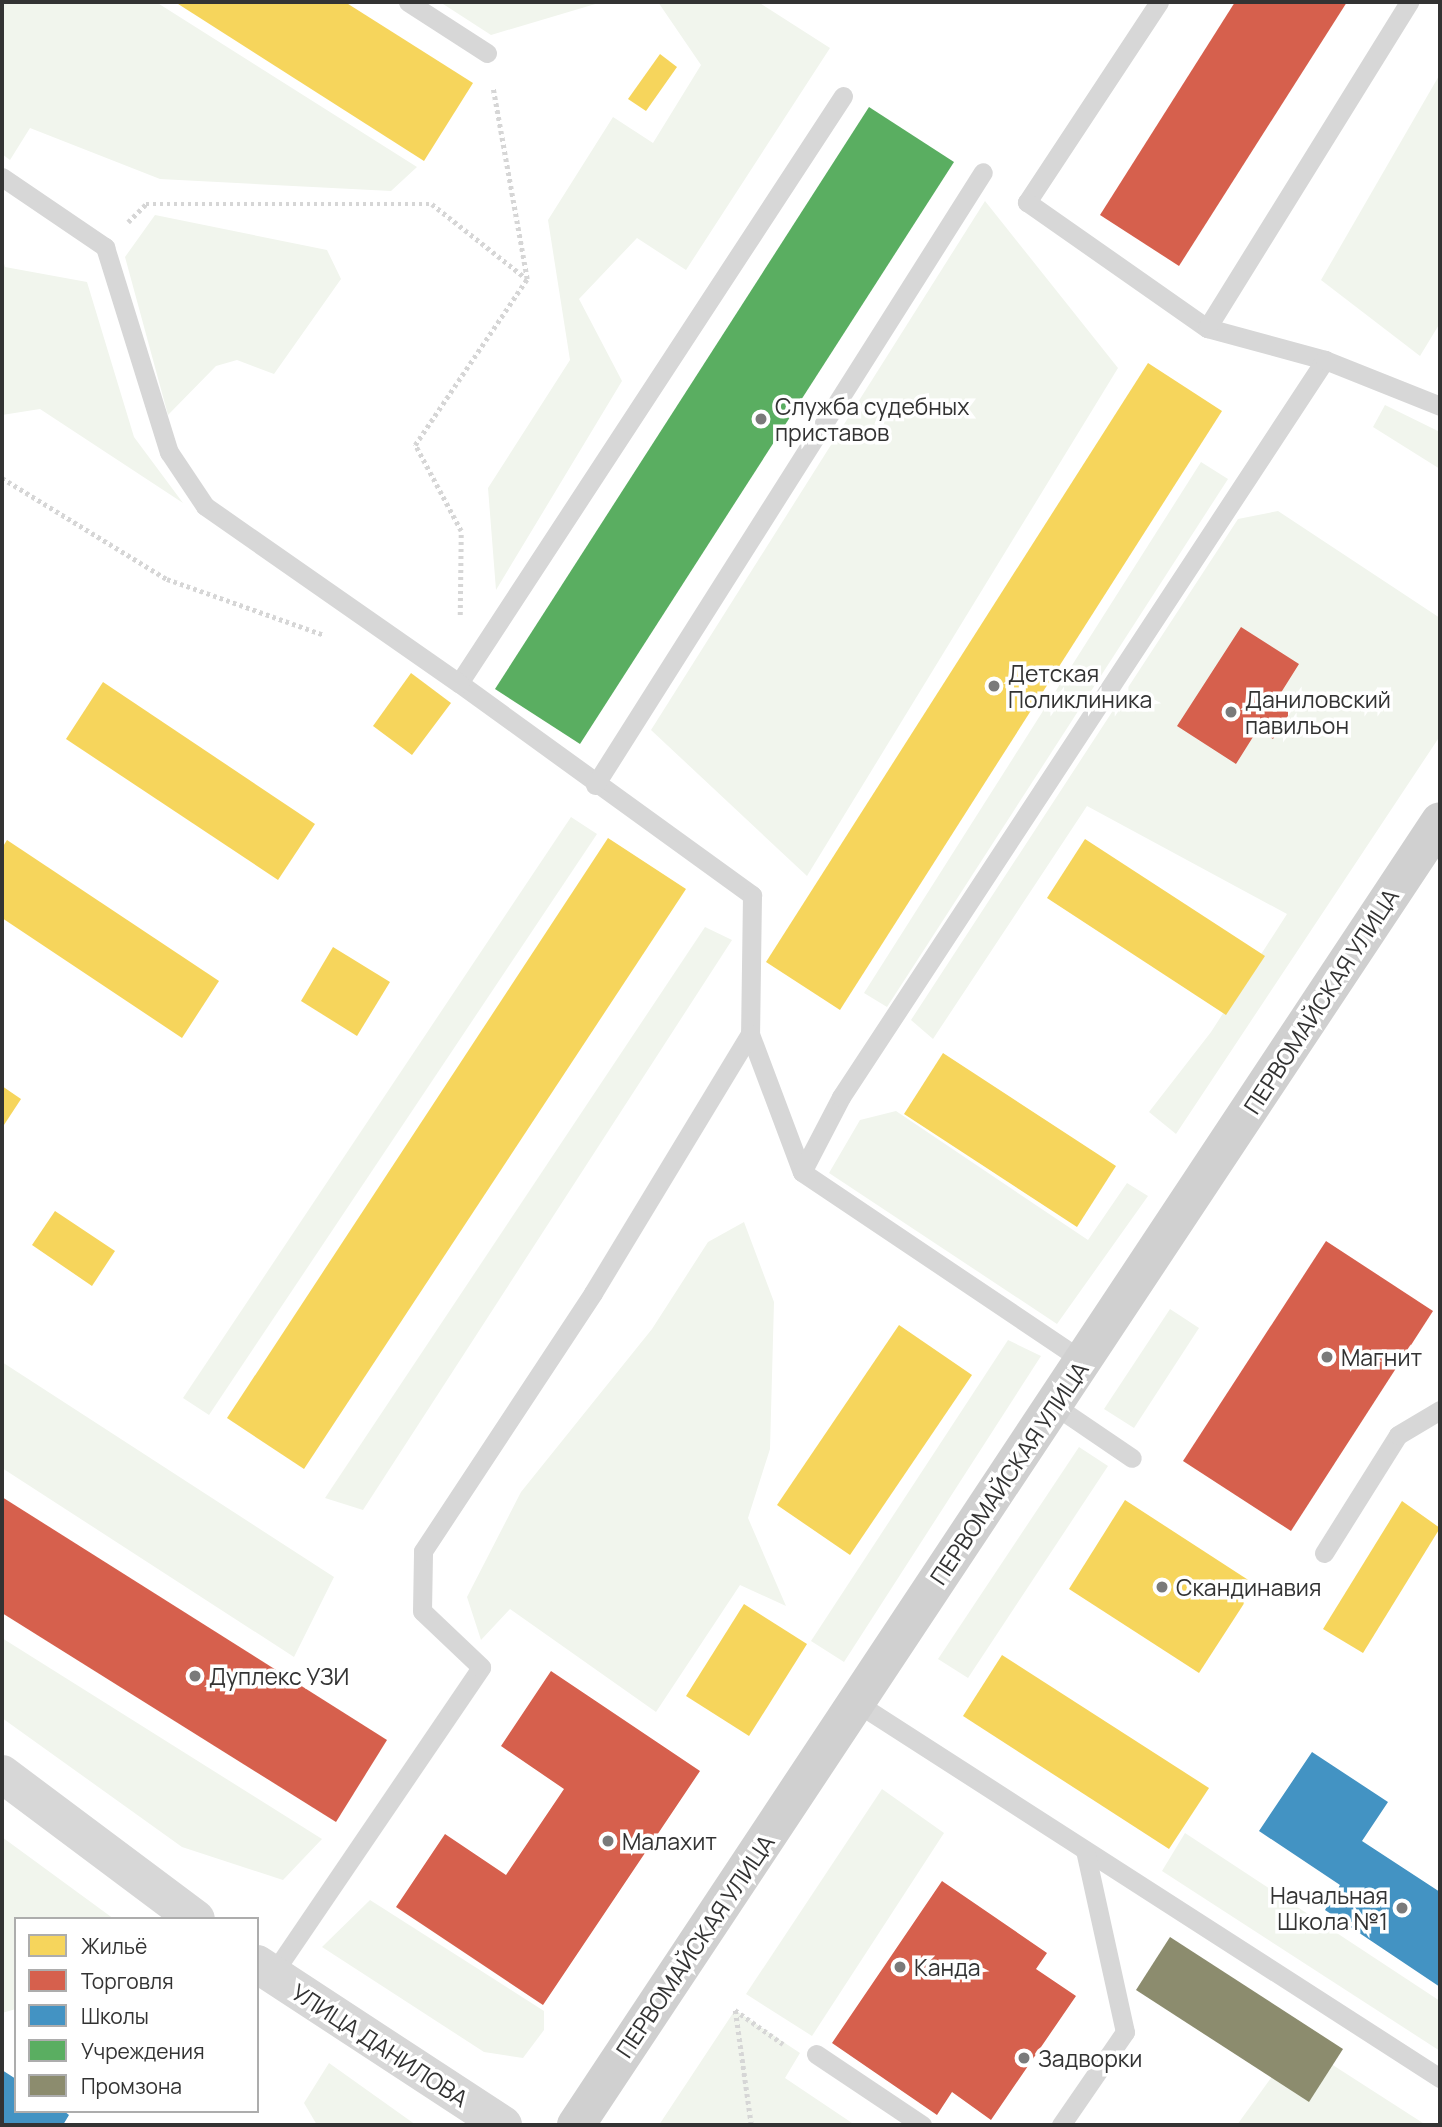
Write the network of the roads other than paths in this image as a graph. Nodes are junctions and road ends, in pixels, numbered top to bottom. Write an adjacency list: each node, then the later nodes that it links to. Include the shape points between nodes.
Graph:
1 (408, 2): 4 (lane)
2 (1159, 2): 8 (lane, via 1027,202)
3 (1409, 2): 8 (lane)
4 (487, 52)
5 (843, 96): 11 (lane)
6 (983, 172): 12 (lane)
7 (2, 177): 11 (lane, via 105,247 170,452 205,506)
8 (1207, 328): 9 (lane)
9 (1325, 360): 10 (lane); 15 (lane, via 841,1097)
10 (1440, 406)
11 (459, 683): 12 (lane)
12 (594, 785): 14 (lane, via 752,895)
13 (1440, 821): 16 (main road, ПЕРВОМАЙСКАЯ УЛИЦА)
14 (750, 1034): 15 (lane); 25 (lane, via 593,1293 423,1551 422,1611 481,1667)
15 (802, 1172): 16 (lane)
16 (1083, 1361): 17 (main road, ПЕРВОМАЙСКАЯ УЛИЦА)
17 (1054, 1405): 19 (lane); 21 (main road, ПЕРВОМАЙСКАЯ УЛИЦА)
18 (1440, 1410): 20 (lane, via 1398,1434)
19 (1132, 1458)
20 (1324, 1553)
21 (856, 1703): 23 (lane); 29 (main road, ПЕРВОМАЙСКАЯ УЛИЦА)
22 (2, 1774): 24 (street)
23 (1085, 1850): 27 (lane); 31 (lane, via 1125,2032)
24 (193, 1917)
25 (265, 1970): 28 (street, УЛИЦА ДАНИЛОВА)
26 (816, 2054): 30 (lane)
27 (1440, 2078)
28 (503, 2125)
29 (576, 2125)
30 (922, 2125)
31 (1061, 2125)

